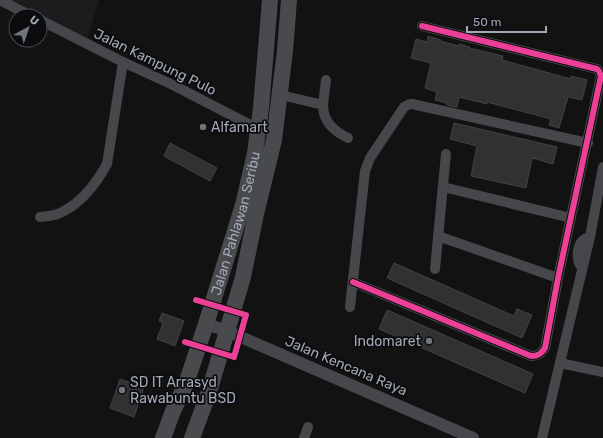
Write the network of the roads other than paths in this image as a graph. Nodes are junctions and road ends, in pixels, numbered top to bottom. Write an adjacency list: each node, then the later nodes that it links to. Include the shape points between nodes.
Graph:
1 (0, 0): 4 (street)
2 (270, 0): 11 (main road, Jalan Pahlawan Seribu)
3 (289, 0): 9 (main road, Jalan Pahlawan Seribu)
4 (16, 8)
5 (48, 24): 7 (street, Jalan Kampung Pulo)
6 (422, 26): 13 (street, via 597,69 602,76)
7 (123, 62): 11 (street, Jalan Kampung Pulo); 17 (street, via 107,164 86,193 72,206 61,213)
8 (326, 80): 10 (street)
9 (281, 95): 10 (street); 29 (main road, Jalan Pahlawan Seribu, via 276,131 243,277)
10 (323, 105): 12 (street, via 327,121 335,131)
11 (258, 129): 28 (main road, Jalan Pahlawan Seribu, via 243,205)
12 (348, 138)
13 (588, 142): 18 (street); 26 (street, via 407,104 366,167)
14 (446, 154): 16 (street)
15 (603, 167): 20 (street)
16 (443, 187): 18 (street); 19 (street)
17 (40, 217)
18 (571, 218): 21 (street)
19 (438, 236): 24 (street); 25 (street)
20 (590, 238): 22 (street, via 582,240); 23 (street)
21 (565, 247): 22 (street); 25 (street)
22 (579, 250): 23 (street, via 578,262)
23 (582, 268): 30 (street)
24 (435, 270)
25 (558, 278): 26 (street, via 545,348 538,356 531,356)
26 (353, 282): 27 (street)
27 (350, 307)
28 (206, 324): 29 (street, Jalan Kencana Raya); 33 (main road, Jalan Pahlawan Seribu, via 186,384)
29 (227, 331): 34 (main road, Jalan Pahlawan Seribu); 36 (street, Jalan Kencana Raya)
30 (560, 363): 31 (street); 37 (street)
31 (603, 372)
32 (308, 427): 35 (street)
33 (163, 438)
34 (192, 438)
35 (304, 438)
36 (473, 438)
37 (542, 438)

